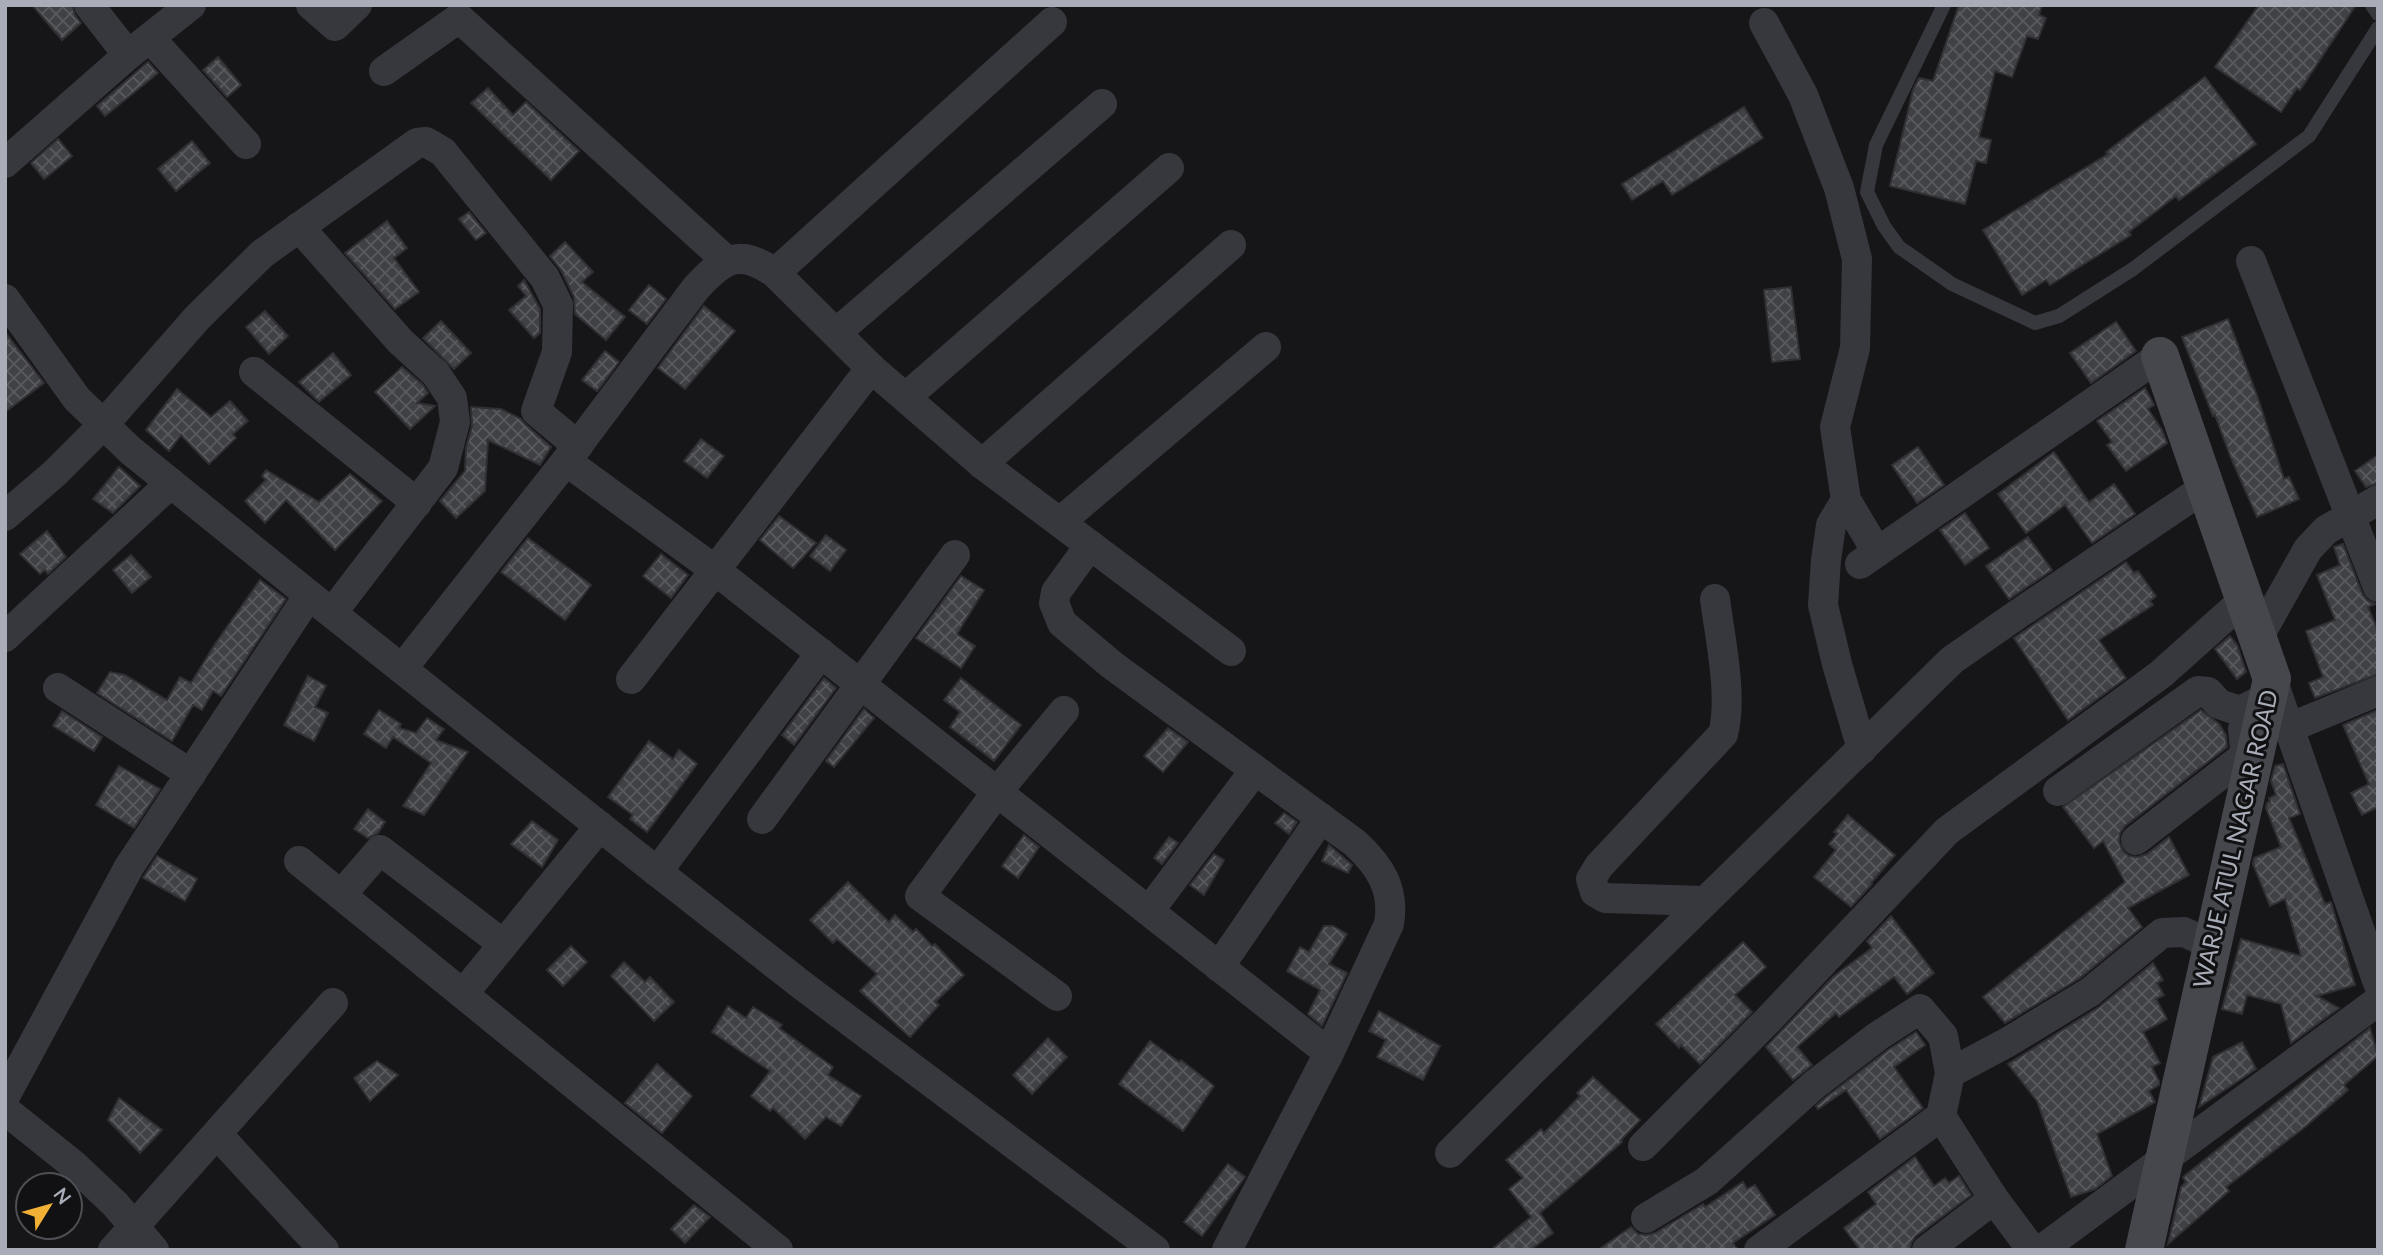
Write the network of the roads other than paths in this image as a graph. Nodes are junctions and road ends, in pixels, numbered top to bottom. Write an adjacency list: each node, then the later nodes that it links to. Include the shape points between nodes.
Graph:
1 (89, 5): 11 (street)
2 (191, 5): 11 (street)
3 (311, 5): 4 (street, via 335,26)
4 (357, 5)
5 (1944, 5): 10 (lane, via 1876,145 1867,192 1899,247 1952,284 2035,324 2059,316 2133,269 2309,136)
6 (2372, 5): 7 (lane)
7 (2378, 14)
8 (1052, 22): 21 (street)
9 (1765, 23): 34 (street, via 1803,95 1839,188 1857,259 1855,348 1835,427)
10 (2378, 28)
11 (139, 46): 14 (street); 15 (street)
12 (384, 71): 19 (street, via 459,18)
13 (1102, 104): 23 (street)
14 (246, 144)
15 (5, 163)
16 (1169, 168): 28 (street)
17 (299, 227): 29 (street, via 262,254 197,318); 30 (street, via 410,146 426,142 443,152 545,278 558,304 557,352 536,411); 36 (street, via 400,341 436,374 452,398 455,422 443,468)
18 (1231, 245): 31 (street)
19 (727, 261): 21 (street, via 740,257 759,262); 30 (street, via 696,288)
20 (2251, 261): 38 (street)
21 (775, 274): 23 (street)
22 (5, 299): 29 (street, via 77,399)
23 (836, 334): 26 (street)
24 (1266, 347): 39 (street)
25 (2160, 356): 33 (street, WARJE ATUL NAGAR ROAD); 34 (street, via 1868,558)
26 (871, 368): 28 (street); 42 (street)
27 (254, 372): 36 (street)
28 (906, 397): 31 (street)
29 (104, 424): 32 (street); 37 (street)
30 (572, 453): 42 (street); 51 (street)
31 (982, 464): 39 (street)
32 (171, 483): 46 (street); 47 (street)
33 (2206, 488): 45 (street, WARJE ATUL NAGAR ROAD); 59 (street, via 1952,660)
34 (1846, 500): 59 (street, via 1831,525 1823,605)
35 (2378, 500): 38 (street)
36 (417, 503): 46 (street)
37 (5, 516)
38 (2351, 516): 43 (street); 48 (street, via 2326,530 2308,549)
39 (1060, 522): 40 (street)
40 (1090, 545): 49 (street); 60 (street, via 1056,593 1054,603 1062,623 1112,666)
41 (955, 555): 53 (street)
42 (715, 569): 50 (street); 52 (street)
43 (2378, 587)
44 (1715, 599): 71 (street, via 1727,700 1723,734 1591,880 1595,892 1605,898)
45 (2245, 599): 48 (street, WARJE ATUL NAGAR ROAD); 87 (street, via 2161,674 1947,831)
46 (320, 604): 51 (street); 61 (street)
47 (5, 637)
48 (2258, 638): 56 (street, WARJE ATUL NAGAR ROAD)
49 (1231, 651)
50 (821, 653): 53 (street); 69 (street)
51 (402, 669): 66 (street)
52 (631, 679)
53 (861, 684): 63 (street); 65 (street)
54 (58, 688): 61 (street)
55 (2378, 691): 58 (street)
56 (2260, 696): 58 (street); 62 (street, via 2219,704 2208,692 2198,691); 67 (street, via 2242,758); 74 (street, WARJE ATUL NAGAR ROAD)
57 (1064, 711): 63 (street)
58 (2289, 728): 76 (street)
59 (1862, 749): 71 (street)
60 (1255, 770): 64 (street); 72 (street)
61 (191, 774): 83 (street, via 129,867)
62 (2058, 791)
63 (998, 792): 72 (street); 78 (street, via 920,896)
64 (1321, 818): 75 (street); 81 (street, via 1372,860 1383,875 1392,909)
65 (762, 819)
66 (600, 826): 69 (street); 73 (street)
67 (2136, 840)
68 (299, 861): 70 (street)
69 (657, 872): 97 (street)
70 (341, 895): 73 (street, via 380,850); 77 (street)
71 (1706, 901): 88 (street)
72 (1149, 911): 75 (street)
73 (503, 944): 77 (street)
74 (2212, 945): 82 (street, via 2185,932 2162,933 2090,992); 89 (street, WARJE ATUL NAGAR ROAD)
75 (1219, 967): 81 (street)
76 (2378, 983)
77 (463, 993): 96 (street)
78 (1057, 996)
79 (2378, 1001): 89 (street)
80 (333, 1003): 86 (street)
81 (1329, 1054): 98 (street)
82 (1950, 1073): 85 (street); 91 (street, via 1943,1036 1920,1009 1814,1084 1707,1181)
83 (5, 1096)
84 (5, 1110): 92 (street, via 75,1166)
85 (1941, 1115): 90 (street); 99 (street)
86 (217, 1133): 92 (street); 95 (street)
87 (1643, 1146)
88 (1450, 1153)
89 (2164, 1159): 102 (street); 103 (street, WARJE ATUL NAGAR ROAD)
90 (1994, 1199): 100 (street); 101 (street)
91 (1646, 1218)
92 (134, 1227): 93 (street); 94 (street)
93 (113, 1250)
94 (153, 1250)
95 (324, 1250)
96 (778, 1250)
97 (1155, 1250)
98 (1227, 1250)
99 (1759, 1250)
100 (1927, 1250)
101 (2032, 1250)
102 (2041, 1250)
103 (2144, 1250)

